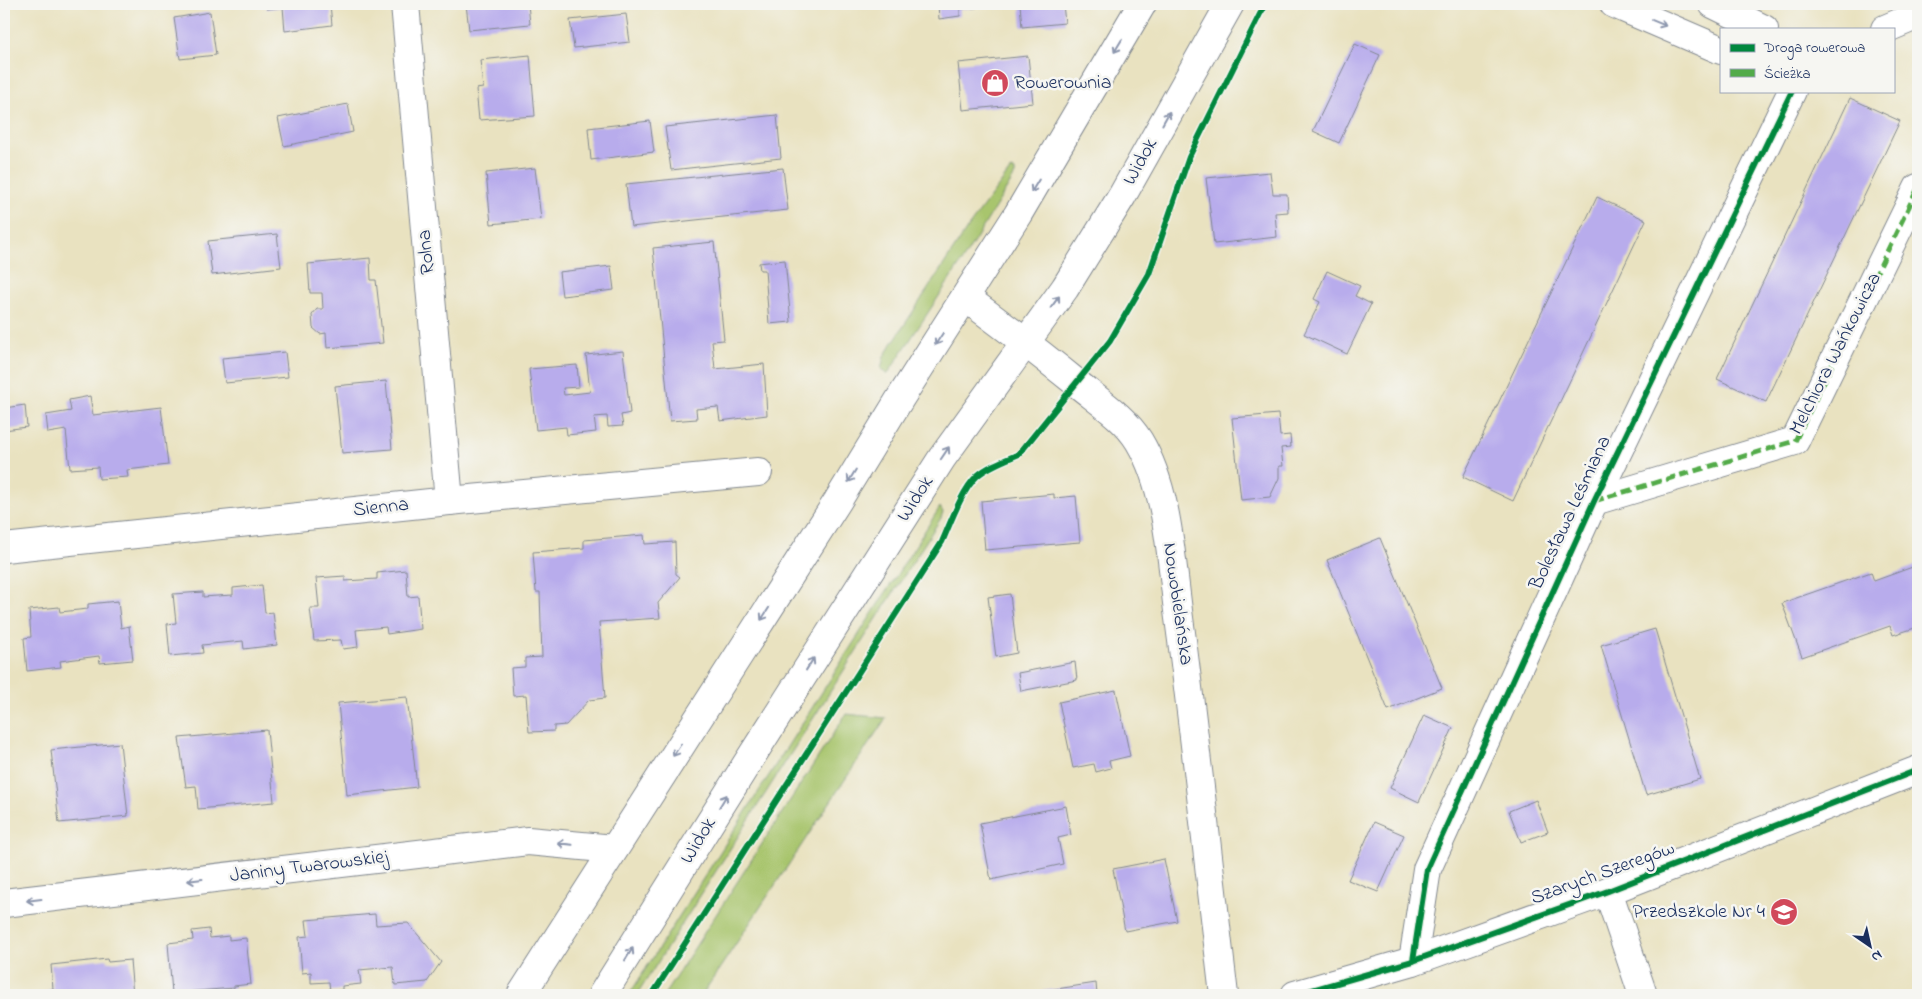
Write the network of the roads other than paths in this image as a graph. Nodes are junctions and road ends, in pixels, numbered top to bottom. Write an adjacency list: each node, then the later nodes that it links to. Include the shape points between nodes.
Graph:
1 (405, 4): 15 (street, Rolna)
2 (1142, 4): 12 (street, one-way to 12)
3 (1230, 4): 13 (street, Widok, one-way to 3, via 1066,288 1122,196)
4 (1614, 4): 9 (street, one-way to 9)
5 (1713, 4): 7 (street)
6 (1918, 15): 8 (street)
7 (1762, 28)
8 (1887, 28)
9 (1720, 50)
10 (1792, 92): 16 (street, Bolesława Leśmiana)
11 (1918, 188): 16 (street, Melchiora Wańkowicza, via 1795,441)
12 (966, 298): 13 (street, Nowobielańska); 19 (street, one-way to 19)
13 (1027, 342): 24 (street, Widok, one-way to 13, via 937,466); 25 (street, Nowobielańska, via 1124,422 1150,462 1158,486 1184,657)
14 (758, 472): 15 (street, Sienna)
15 (449, 501): 17 (street, Sienna)
16 (1594, 501): 22 (street, Bolesława Leśmiana, via 1427,869)
17 (4, 548)
18 (1918, 770): 20 (street, Szarych Szeregów)
19 (614, 849): 21 (street, Janiny Twarowskiej, one-way to 21, via 528,841); 23 (street)
20 (1608, 891): 22 (street, Szarych Szeregów); 27 (street)
21 (4, 903)
22 (1412, 961): 26 (street, Szarych Szeregów)
23 (521, 995)
24 (602, 995)
25 (1224, 995)
26 (1295, 995)
27 (1644, 995)

